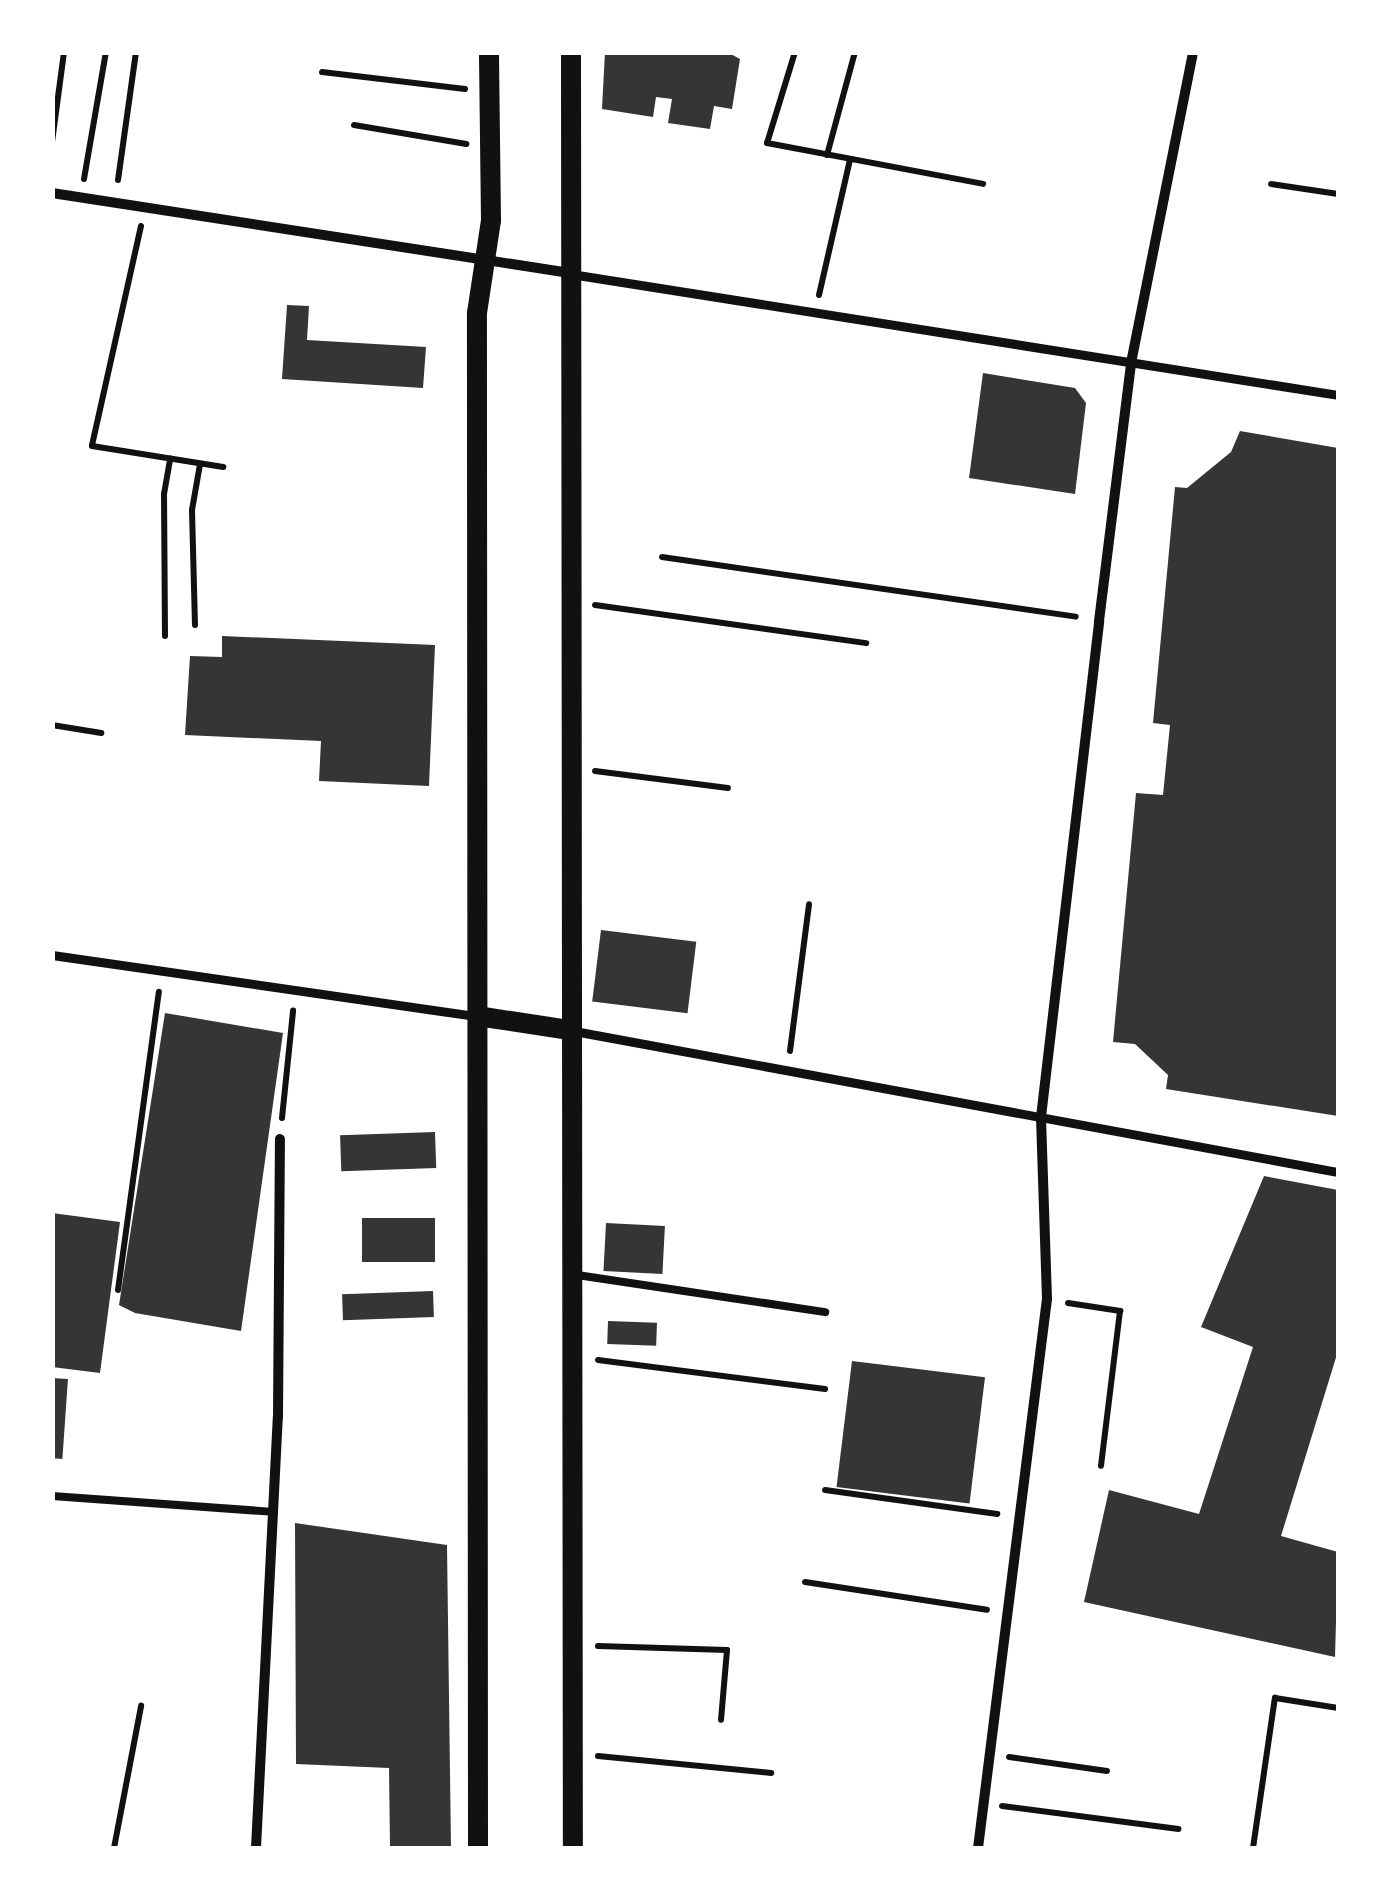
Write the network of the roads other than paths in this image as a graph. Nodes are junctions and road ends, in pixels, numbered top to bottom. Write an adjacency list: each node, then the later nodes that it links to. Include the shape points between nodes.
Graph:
1 (490, 52): 5 (main road)
2 (571, 52): 6 (main road)
3 (1194, 52): 7 (street)
4 (52, 193): 5 (street)
5 (484, 264): 6 (street); 10 (main road, via 477,312)
6 (570, 274): 7 (street); 11 (main road)
7 (1131, 362): 8 (street); 12 (street)
8 (1338, 395)
9 (52, 955): 10 (street)
10 (478, 1016): 11 (main road); 20 (main road)
11 (570, 1030): 12 (street); 15 (main road)
12 (1040, 1116): 14 (street); 22 (street, via 1048,1299)
13 (280, 1139): 18 (street)
14 (1338, 1172)
15 (570, 1274): 16 (lane); 21 (main road)
16 (824, 1312)
17 (52, 1496): 18 (lane)
18 (272, 1512): 19 (street)
19 (256, 1848)
20 (478, 1848)
21 (573, 1848)
22 (978, 1848)

